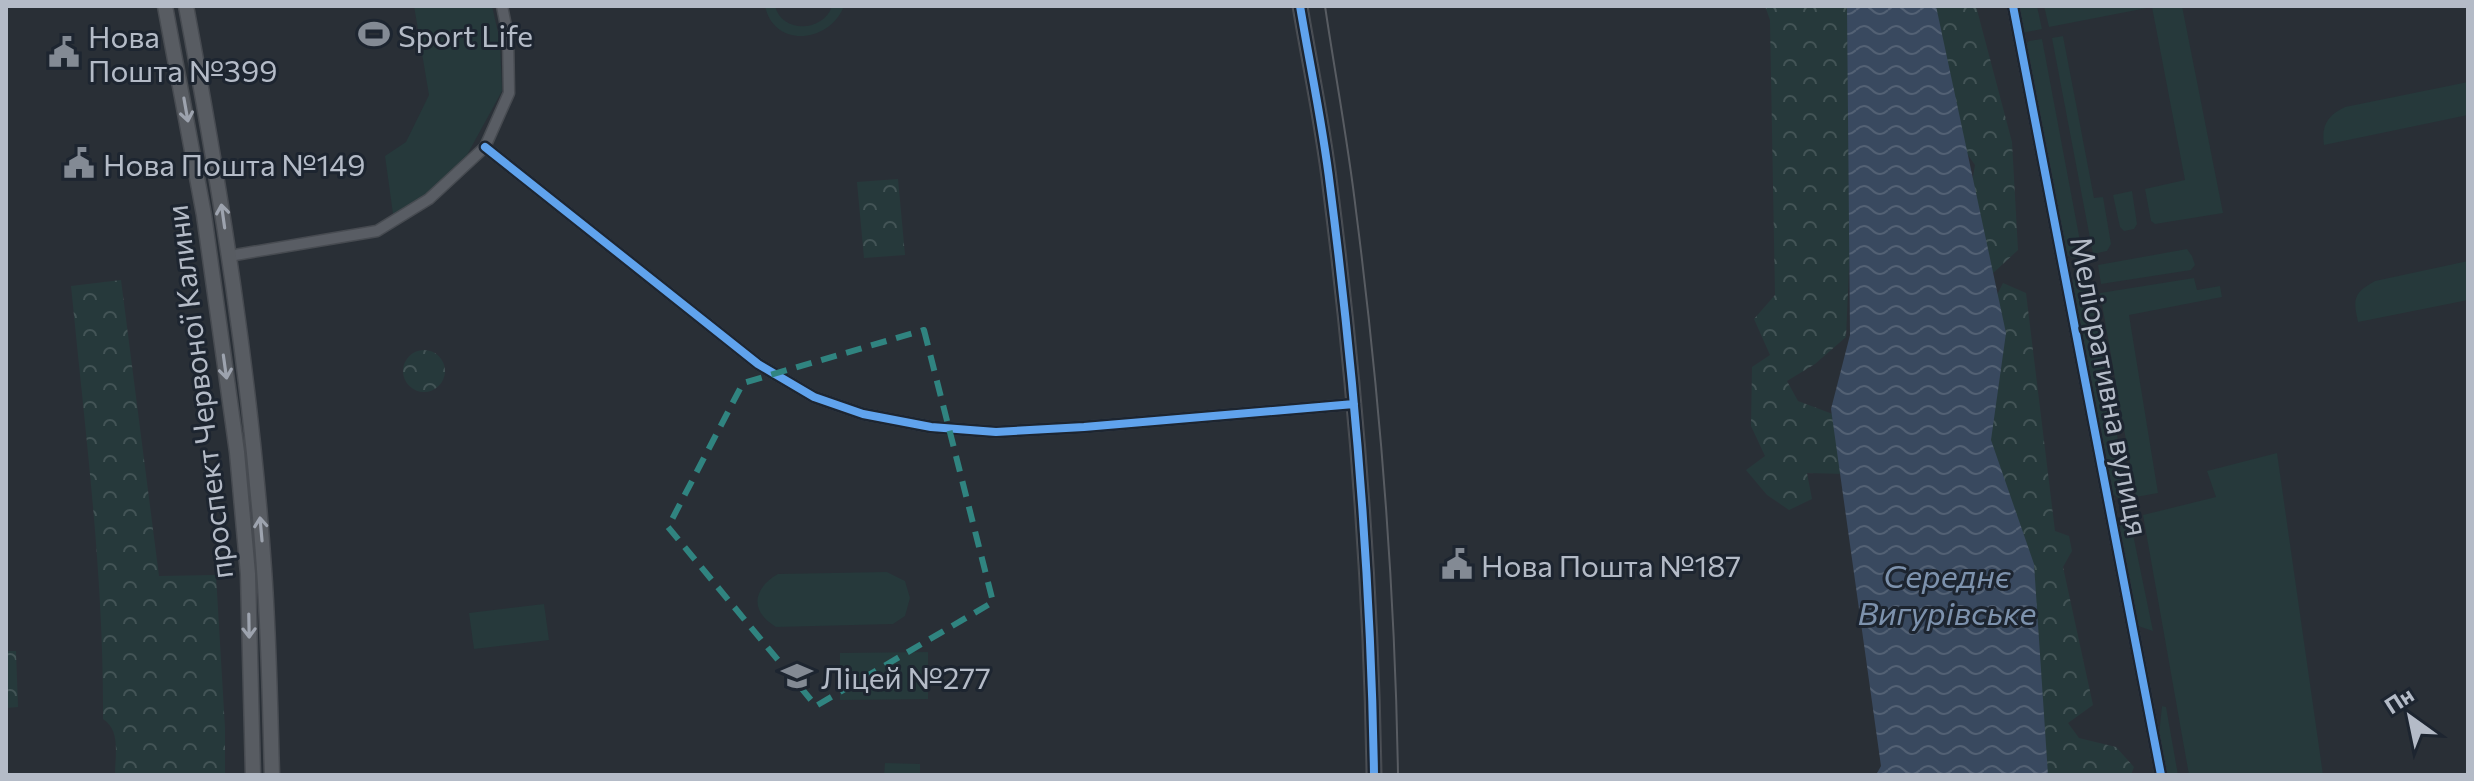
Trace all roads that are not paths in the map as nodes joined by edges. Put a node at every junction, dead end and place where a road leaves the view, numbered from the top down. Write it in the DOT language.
graph roads {
  1 [pos="165,6"];
  2 [pos="186,6"];
  3 [pos="502,6"];
  4 [pos="1300,6"];
  5 [pos="2013,6"];
  6 [pos="485,147"];
  7 [pos="229,256"];
  8 [pos="1354,404"];
  9 [pos="253,775"];
  10 [pos="272,775"];
  11 [pos="1374,775"];
  12 [pos="2161,775"];
  1 -- 9 [label="main road, проспект Червоної Калини, one-way"];
  7 -- 2 [label="main road, проспект Червоної Калини, one-way"];
  3 -- 6 [label="street, проспект Червоної Калини"];
  4 -- 8 [label="main road"];
  5 -- 12 [label="street, Меліоративна вулиця"];
  6 -- 7 [label="street, проспект Червоної Калини"];
  6 -- 8 [label="street"];
  10 -- 7 [label="main road, проспект Червоної Калини, one-way"];
  8 -- 11 [label="main road"];
}
